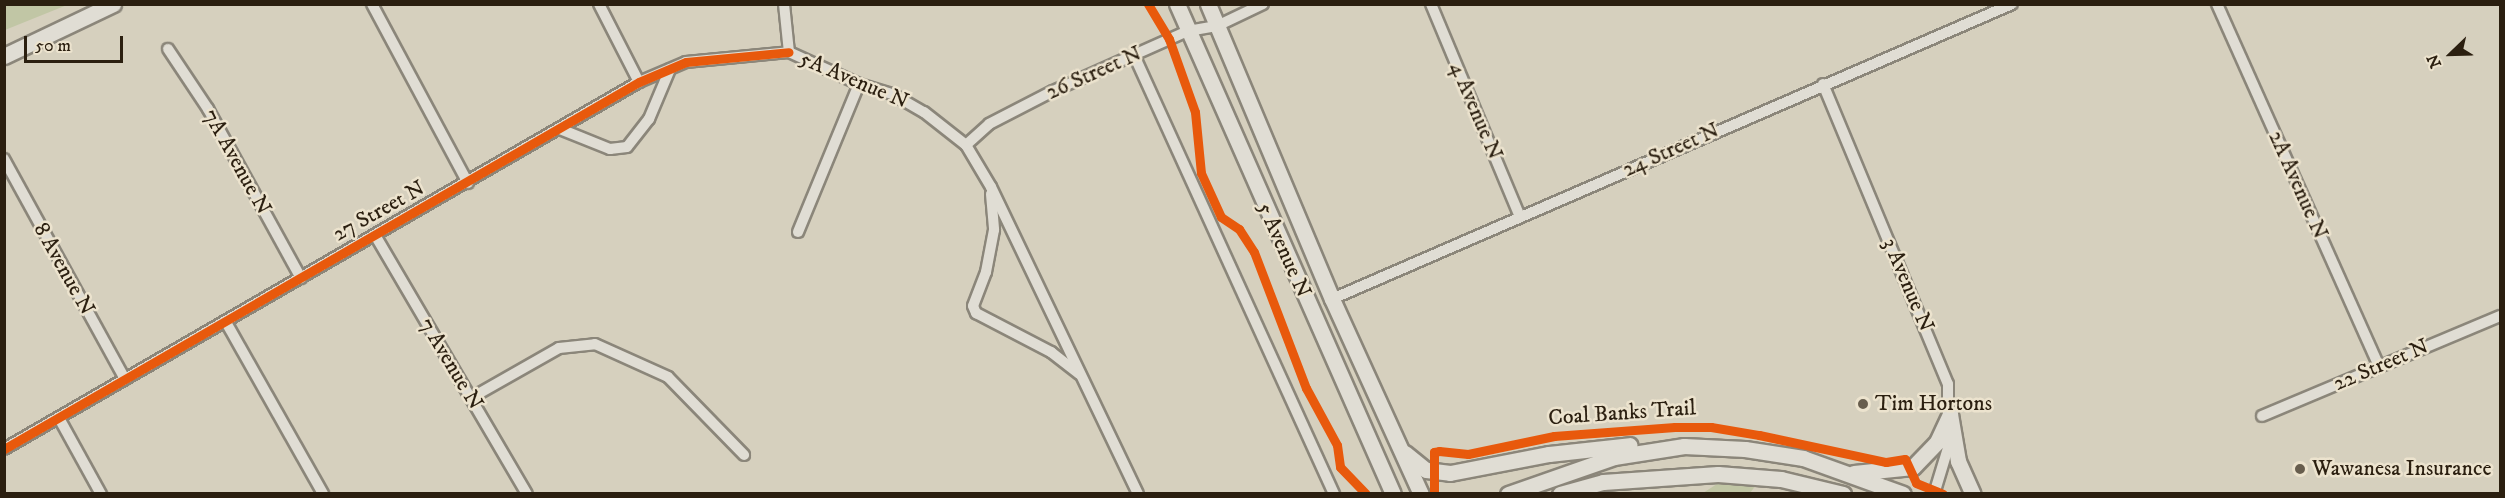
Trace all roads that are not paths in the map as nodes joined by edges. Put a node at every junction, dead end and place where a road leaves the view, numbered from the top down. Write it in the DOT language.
graph roads {
  1 [pos="113,4"];
  2 [pos="372,4"];
  3 [pos="599,4"];
  4 [pos="784,4"];
  5 [pos="1177,4"];
  6 [pos="1208,4"];
  7 [pos="1263,4"];
  8 [pos="1431,4"];
  9 [pos="2012,4"];
  10 [pos="2217,4"];
  11 [pos="1217,26"];
  12 [pos="1188,31"];
  13 [pos="168,49"];
  14 [pos="789,52"];
  15 [pos="1134,55"];
  16 [pos="4,56"];
  17 [pos="670,69"];
  18 [pos="639,82"];
  19 [pos="859,84"];
  20 [pos="1823,84"];
  21 [pos="560,129"];
  22 [pos="966,145"];
  23 [pos="4,159"];
  24 [pos="468,183"];
  25 [pos="991,187"];
  26 [pos="1520,218"];
  27 [pos="798,232"];
  28 [pos="375,235"];
  29 [pos="301,278"];
  30 [pos="1332,299"];
  31 [pos="2500,316"];
  32 [pos="227,324"];
  33 [pos="2379,366"];
  34 [pos="1084,378"];
  35 [pos="125,379"];
  36 [pos="471,398"];
  37 [pos="1950,414"];
  38 [pos="2262,416"];
  39 [pos="59,418"];
  40 [pos="1666,447"];
  41 [pos="4,449"];
  42 [pos="1401,450"];
  43 [pos="744,455"];
  44 [pos="1849,474"];
  45 [pos="101,494"];
  46 [pos="323,494"];
  47 [pos="527,494"];
  48 [pos="1138,494"];
  49 [pos="1334,494"];
  50 [pos="1393,494"];
  51 [pos="1421,494"];
  52 [pos="1508,494"];
  53 [pos="1560,494"];
  54 [pos="1843,494"];
  55 [pos="1903,494"];
  56 [pos="1934,494"];
  57 [pos="1974,494"];
  1 -- 16 [label="main road"];
  2 -- 24 [label="street"];
  3 -- 18 [label="street"];
  4 -- 14 [label="street"];
  5 -- 12 [label="main road, 5 Avenue N"];
  6 -- 11 [label="main road, 5 Avenue N"];
  7 -- 11 [label="street, 26 Street N"];
  8 -- 26 [label="street, 4 Avenue N"];
  9 -- 20 [label="street, 24 Street N"];
  10 -- 33 [label="street, 2A Avenue N"];
  11 -- 12 [label="street, 26 Street N"];
  11 -- 30 [label="main road, 5 Avenue N"];
  12 -- 15 [label="street, 26 Street N"];
  12 -- 50 [label="main road, 5 Avenue N"];
  13 -- 29 [label="street, 7A Avenue N"];
  14 -- 17 [label="street, 27 Street N"];
  14 -- 19 [label="street, 5A Avenue N"];
  15 -- 22 [label="street, 26 Street N"];
  15 -- 49 [label="street"];
  17 -- 18 [label="street, 27 Street N"];
  17 -- 21 [label="street"];
  18 -- 21 [label="street, 27 Street N"];
  19 -- 22 [label="street, 5A Avenue N"];
  19 -- 27 [label="street"];
  20 -- 26 [label="street, 24 Street N"];
  20 -- 37 [label="street, 3 Avenue N"];
  21 -- 24 [label="street, 27 Street N"];
  22 -- 25 [label="street, 5A Avenue N"];
  23 -- 35 [label="street, 8 Avenue N"];
  24 -- 28 [label="street, 27 Street N"];
  25 -- 34 [label="street, 5A Avenue N"];
  25 -- 34 [label="street, 5A Avenue N"];
  26 -- 30 [label="street, 24 Street N"];
  28 -- 29 [label="street, 27 Street N"];
  28 -- 36 [label="street, 7 Avenue N"];
  29 -- 32 [label="street, 27 Street N"];
  30 -- 42 [label="main road, 5 Avenue N"];
  31 -- 33 [label="street, 22 Street N"];
  32 -- 35 [label="street, 27 Street N"];
  32 -- 46 [label="street"];
  33 -- 38 [label="street, 22 Street N"];
  34 -- 48 [label="street, 5A Avenue N"];
  35 -- 39 [label="street, 27 Street N"];
  36 -- 43 [label="street"];
  36 -- 47 [label="street, 7 Avenue N"];
  37 -- 44 [label="main road"];
  37 -- 56 [label="street, 3 Avenue N"];
  37 -- 57 [label="main road"];
  39 -- 41 [label="street, 27 Street N"];
  39 -- 45 [label="street"];
  40 -- 42 [label="main road"];
  40 -- 44 [label="main road"];
  40 -- 52 [label="main road"];
  42 -- 51 [label="main road, 5 Avenue N"];
  44 -- 55 [label="main road"];
  53 -- 54 [label="main road"];
}
